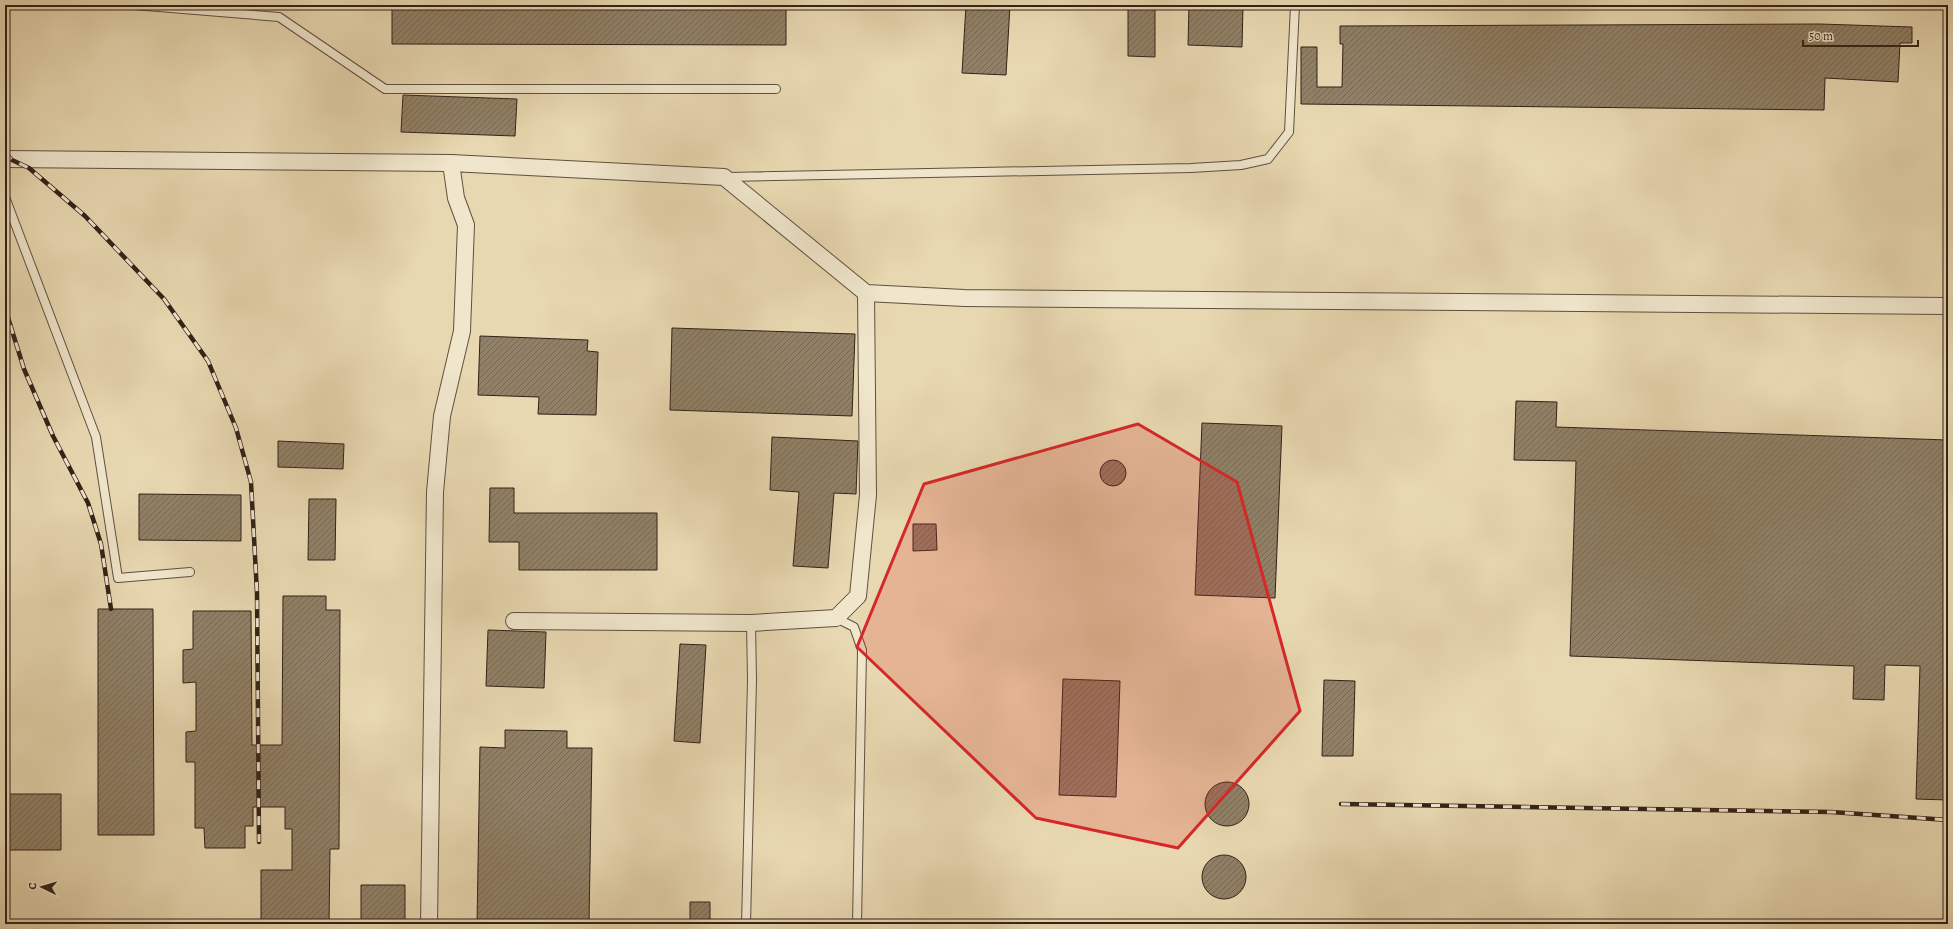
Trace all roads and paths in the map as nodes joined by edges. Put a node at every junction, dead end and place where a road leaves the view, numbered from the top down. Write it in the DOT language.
graph roads {
  1 [pos="134,5"];
  2 [pos="1295,5"];
  3 [pos="776,89"];
  4 [pos="5,159"];
  5 [pos="451,163"];
  6 [pos="724,178"];
  7 [pos="5,197"];
  8 [pos="866,293"];
  9 [pos="1948,306"];
  10 [pos="190,572"];
  11 [pos="836,618"];
  12 [pos="514,621"];
  13 [pos="751,623"];
  14 [pos="429,924"];
  15 [pos="746,924"];
  16 [pos="857,924"];
  1 -- 3 [label="lane"];
  2 -- 6 [label="lane"];
  4 -- 5 [label="street"];
  5 -- 6 [label="street"];
  5 -- 14 [label="street"];
  6 -- 8 [label="street"];
  7 -- 10 [label="lane"];
  8 -- 9 [label="street"];
  8 -- 11 [label="street"];
  11 -- 13 [label="street"];
  11 -- 16 [label="lane"];
  12 -- 13 [label="street"];
  13 -- 15 [label="lane"];
}
